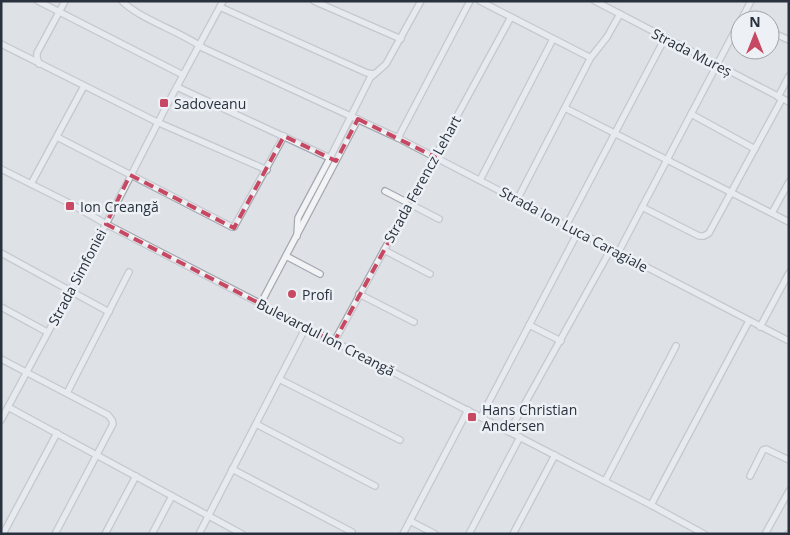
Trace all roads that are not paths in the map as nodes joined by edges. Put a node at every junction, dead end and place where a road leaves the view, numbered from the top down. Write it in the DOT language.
graph roads {
  1 [pos="38,1"];
  2 [pos="65,1"];
  3 [pos="314,1"];
  4 [pos="421,1"];
  5 [pos="470,1"];
  6 [pos="480,1"];
  7 [pos="595,1"];
  8 [pos="125,2"];
  9 [pos="222,4"];
  10 [pos="60,12"];
  11 [pos="620,14"];
  12 [pos="511,17"];
  13 [pos="665,38"];
  14 [pos="401,39"];
  15 [pos="553,39"];
  16 [pos="730,40"];
  17 [pos="1,44"];
  18 [pos="199,45"];
  19 [pos="591,57"];
  20 [pos="39,64"];
  21 [pos="717,64"];
  22 [pos="374,74"];
  23 [pos="183,75"];
  24 [pos="789,76"];
  25 [pos="84,86"];
  26 [pos="177,87"];
  27 [pos="780,98"];
  28 [pos="789,102"];
  29 [pos="565,108"];
  30 [pos="691,114"];
  31 [pos="351,116"];
  32 [pos="358,119"];
  33 [pos="157,122"];
  34 [pos="614,134"];
  35 [pos="284,136"];
  36 [pos="57,137"];
  37 [pos="398,138"];
  38 [pos="755,149"];
  39 [pos="436,157"];
  40 [pos="667,161"];
  41 [pos="331,162"];
  42 [pos="1,169"];
  43 [pos="267,170"];
  44 [pos="130,175"];
  45 [pos="480,180"];
  46 [pos="789,182"];
  47 [pos="31,184"];
  48 [pos="385,191"];
  49 [pos="730,192"];
  50 [pos="517,200"];
  51 [pos="409,203"];
  52 [pos="642,207"];
  53 [pos="772,213"];
  54 [pos="439,218"];
  55 [pos="789,222"];
  56 [pos="106,224"];
  57 [pos="566,226"];
  58 [pos="578,232"];
  59 [pos="611,249"];
  60 [pos="384,250"];
  61 [pos="618,252"];
  62 [pos="1,253"];
  63 [pos="286,256"];
  64 [pos="129,272"];
  65 [pos="789,273"];
  66 [pos="320,274"];
  67 [pos="430,274"];
  68 [pos="70,289"];
  69 [pos="359,294"];
  70 [pos="261,303"];
  71 [pos="1,307"];
  72 [pos="109,312"];
  73 [pos="749,321"];
  74 [pos="414,322"];
  75 [pos="529,325"];
  76 [pos="306,327"];
  77 [pos="760,327"];
  78 [pos="47,332"];
  79 [pos="561,341"];
  80 [pos="789,341"];
  81 [pos="334,342"];
  82 [pos="676,346"];
  83 [pos="1,359"];
  84 [pos="26,372"];
  85 [pos="279,379"];
  86 [pos="66,393"];
  87 [pos="8,408"];
  88 [pos="468,410"];
  89 [pos="2,417"];
  90 [pos="481,417"];
  91 [pos="256,424"];
  92 [pos="509,432"];
  93 [pos="57,433"];
  94 [pos="520,437"];
  95 [pos="400,440"];
  96 [pos="97,454"];
  97 [pos="554,455"];
  98 [pos="789,460"];
  99 [pos="232,469"];
  100 [pos="136,476"];
  101 [pos="750,476"];
  102 [pos="605,481"];
  103 [pos="375,486"];
  104 [pos="789,491"];
  105 [pos="172,496"];
  106 [pos="652,505"];
  107 [pos="209,516"];
  108 [pos="410,521"];
  109 [pos="352,532"];
  110 [pos="3,534"];
  111 [pos="55,534"];
  112 [pos="105,534"];
  113 [pos="152,534"];
  114 [pos="199,534"];
  115 [pos="242,534"];
  116 [pos="403,534"];
  117 [pos="435,534"];
  118 [pos="469,534"];
  119 [pos="513,534"];
  120 [pos="704,534"];
  121 [pos="765,534"];
  1 -- 10 [label="street"];
  2 -- 10 [label="street"];
  3 -- 14 [label="street"];
  4 -- 14 [label="street"];
  5 -- 37 [label="street"];
  6 -- 12 [label="street"];
  7 -- 11 [label="street, Strada Mureș"];
  8 -- 18 [label="street, Strada Ion Luca Caragiale"];
  9 -- 18 [label="street, Strada Simfoniei"];
  9 -- 22 [label="street"];
  10 -- 20 [label="street"];
  10 -- 23 [label="street"];
  11 -- 13 [label="street, Strada Mureș"];
  11 -- 19 [label="street"];
  12 -- 15 [label="street"];
  12 -- 39 [label="street, Strada Ferencz Lehart"];
  13 -- 21 [label="street, Strada Mureș"];
  13 -- 34 [label="street"];
  14 -- 22 [label="street"];
  15 -- 19 [label="street"];
  15 -- 45 [label="street"];
  16 -- 21 [label="street"];
  17 -- 20 [label="street"];
  18 -- 23 [label="street, Strada Simfoniei"];
  18 -- 31 [label="street, Strada Ion Luca Caragiale"];
  19 -- 29 [label="street"];
  20 -- 25 [label="street"];
  21 -- 27 [label="street, Strada Mureș"];
  21 -- 30 [label="street"];
  22 -- 31 [label="street"];
  23 -- 26 [label="street, Strada Simfoniei"];
  24 -- 27 [label="street"];
  25 -- 33 [label="street"];
  25 -- 36 [label="street"];
  26 -- 33 [label="street, Strada Simfoniei"];
  26 -- 35 [label="street"];
  27 -- 28 [label="street, Strada Mureș"];
  27 -- 38 [label="street"];
  29 -- 34 [label="street"];
  29 -- 50 [label="street"];
  30 -- 38 [label="street"];
  30 -- 40 [label="street"];
  31 -- 32 [label="street, Strada Ion Luca Caragiale"];
  31 -- 41 [label="street"];
  32 -- 37 [label="street, Strada Ion Luca Caragiale"];
  32 -- 41 [label="street"];
  33 -- 43 [label="street"];
  33 -- 44 [label="street, Strada Simfoniei"];
  34 -- 40 [label="street"];
  34 -- 57 [label="street"];
  35 -- 41 [label="street"];
  35 -- 43 [label="street"];
  36 -- 44 [label="street"];
  36 -- 47 [label="street"];
  37 -- 39 [label="street, Strada Ion Luca Caragiale"];
  38 -- 49 [label="street"];
  39 -- 45 [label="street, Strada Ion Luca Caragiale"];
  39 -- 51 [label="street, Strada Ferencz Lehart"];
  40 -- 49 [label="street"];
  40 -- 52 [label="street"];
  41 -- 63 [label="street"];
  42 -- 47 [label="street, Bulevardul Ion Creangă"];
  43 -- 44 [label="street"];
  44 -- 56 [label="street, Strada Simfoniei"];
  45 -- 50 [label="street, Strada Ion Luca Caragiale"];
  46 -- 53 [label="street"];
  47 -- 56 [label="street, Bulevardul Ion Creangă"];
  48 -- 51 [label="street"];
  49 -- 52 [label="street"];
  49 -- 53 [label="street"];
  50 -- 57 [label="street, Strada Ion Luca Caragiale"];
  51 -- 54 [label="street"];
  51 -- 60 [label="street, Strada Ferencz Lehart"];
  52 -- 61 [label="street"];
  53 -- 55 [label="street"];
  56 -- 68 [label="street, Strada Simfoniei"];
  56 -- 70 [label="street, Bulevardul Ion Creangă"];
  57 -- 58 [label="street, Strada Ion Luca Caragiale"];
  58 -- 59 [label="street, Strada Ion Luca Caragiale"];
  58 -- 75 [label="street"];
  59 -- 61 [label="street, Strada Ion Luca Caragiale"];
  59 -- 79 [label="street"];
  60 -- 67 [label="street"];
  60 -- 69 [label="street, Strada Ferencz Lehart"];
  61 -- 73 [label="street, Strada Ion Luca Caragiale"];
  62 -- 68 [label="street"];
  63 -- 66 [label="street"];
  63 -- 70 [label="street"];
  64 -- 72 [label="street"];
  65 -- 77 [label="street"];
  68 -- 72 [label="street"];
  68 -- 78 [label="street, Strada Simfoniei"];
  69 -- 74 [label="street"];
  69 -- 81 [label="street, Strada Ferencz Lehart"];
  70 -- 76 [label="street, Bulevardul Ion Creangă"];
  71 -- 78 [label="street"];
  72 -- 86 [label="street"];
  73 -- 77 [label="street, Strada Ion Luca Caragiale"];
  73 -- 106 [label="street"];
  75 -- 79 [label="street"];
  75 -- 90 [label="street"];
  76 -- 81 [label="street, Bulevardul Ion Creangă"];
  76 -- 85 [label="street"];
  77 -- 80 [label="street, Strada Ion Luca Caragiale"];
  78 -- 84 [label="street, Strada Simfoniei"];
  79 -- 92 [label="street"];
  81 -- 88 [label="street, Bulevardul Ion Creangă"];
  82 -- 102 [label="street"];
  83 -- 84 [label="street"];
  84 -- 86 [label="street"];
  84 -- 87 [label="street, Strada Simfoniei"];
  85 -- 91 [label="street"];
  85 -- 95 [label="street"];
  86 -- 96 [label="street"];
  87 -- 89 [label="street, Strada Simfoniei"];
  87 -- 93 [label="street"];
  88 -- 90 [label="street, Bulevardul Ion Creangă"];
  88 -- 108 [label="street"];
  90 -- 92 [label="street, Bulevardul Ion Creangă"];
  91 -- 99 [label="street"];
  91 -- 103 [label="street"];
  92 -- 94 [label="street, Bulevardul Ion Creangă"];
  93 -- 96 [label="street"];
  93 -- 110 [label="street"];
  94 -- 97 [label="street, Bulevardul Ion Creangă"];
  94 -- 118 [label="street"];
  96 -- 100 [label="street"];
  96 -- 111 [label="street"];
  97 -- 102 [label="street, Bulevardul Ion Creangă"];
  97 -- 119 [label="street"];
  98 -- 101 [label="street"];
  99 -- 107 [label="street"];
  99 -- 109 [label="street"];
  100 -- 105 [label="street"];
  100 -- 112 [label="street"];
  102 -- 106 [label="street, Bulevardul Ion Creangă"];
  104 -- 121 [label="street"];
  105 -- 107 [label="street"];
  105 -- 113 [label="street"];
  106 -- 120 [label="street, Bulevardul Ion Creangă"];
  107 -- 114 [label="street"];
  107 -- 115 [label="street"];
  108 -- 116 [label="street"];
  108 -- 117 [label="street"];
}
